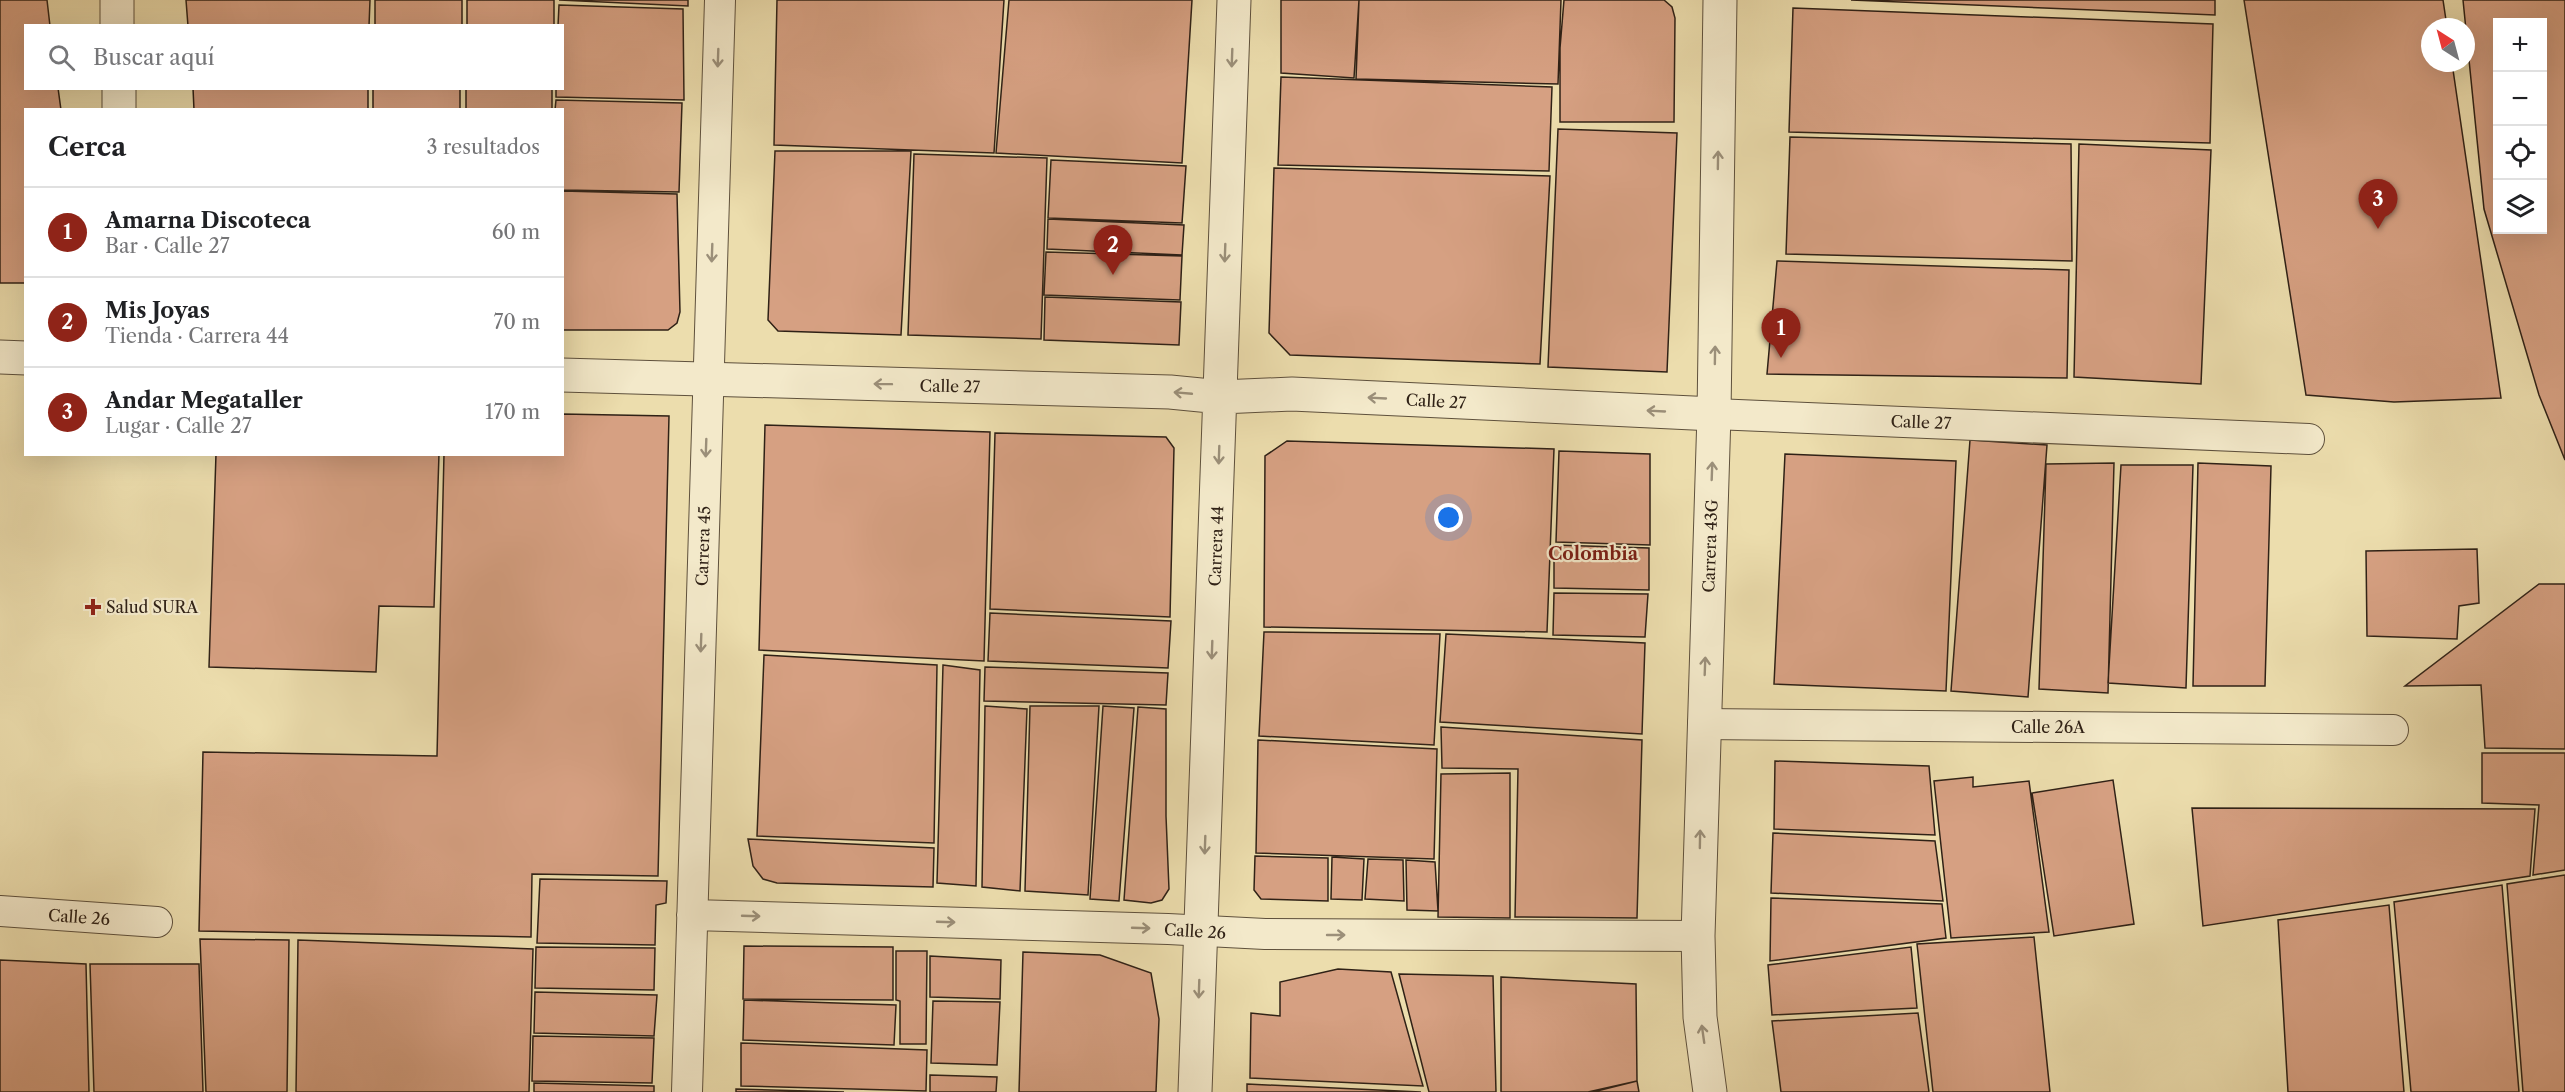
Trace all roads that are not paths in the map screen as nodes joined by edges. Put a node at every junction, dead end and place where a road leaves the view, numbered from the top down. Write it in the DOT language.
graph roads {
  1 [pos="117,0"];
  2 [pos="720,0"];
  3 [pos="1234,0"];
  4 [pos="1720,0"];
  5 [pos="117,24"];
  6 [pos="119,90"];
  7 [pos="119,108"];
  8 [pos="0,357"];
  9 [pos="24,358"];
  10 [pos="564,375"];
  11 [pos="708,380"];
  12 [pos="1221,397"];
  13 [pos="1714,414"];
  14 [pos="2309,439"];
  15 [pos="1703,724"];
  16 [pos="2393,730"];
  17 [pos="0,911"];
  18 [pos="693,915"];
  19 [pos="157,922"];
  20 [pos="1201,931"];
  21 [pos="1698,936"];
  22 [pos="687,1092"];
  23 [pos="1195,1092"];
  24 [pos="1710,1092"];
  1 -- 5 [label="street"];
  2 -- 11 [label="street, Carrera 45, one-way"];
  3 -- 12 [label="street, Carrera 44, one-way"];
  13 -- 4 [label="street, Carrera 43G, one-way"];
  6 -- 7 [label="street"];
  8 -- 9 [label="street"];
  10 -- 11 [label="street, Calle 27"];
  12 -- 11 [label="street, Calle 27, one-way"];
  11 -- 18 [label="street, Carrera 45, one-way"];
  13 -- 12 [label="street, Calle 27, one-way"];
  12 -- 20 [label="street, Carrera 44, one-way"];
  13 -- 14 [label="street, Calle 27"];
  15 -- 13 [label="street, Carrera 43G, one-way"];
  15 -- 16 [label="street, Calle 26A"];
  21 -- 15 [label="street, Carrera 43G, one-way"];
  17 -- 19 [label="street, Calle 26"];
  18 -- 20 [label="street, Calle 26, one-way"];
  18 -- 22 [label="street, Carrera 45"];
  20 -- 21 [label="street, Calle 26, one-way"];
  20 -- 23 [label="street, Carrera 44, one-way"];
  24 -- 21 [label="street, Carrera 43G, one-way"];
}
